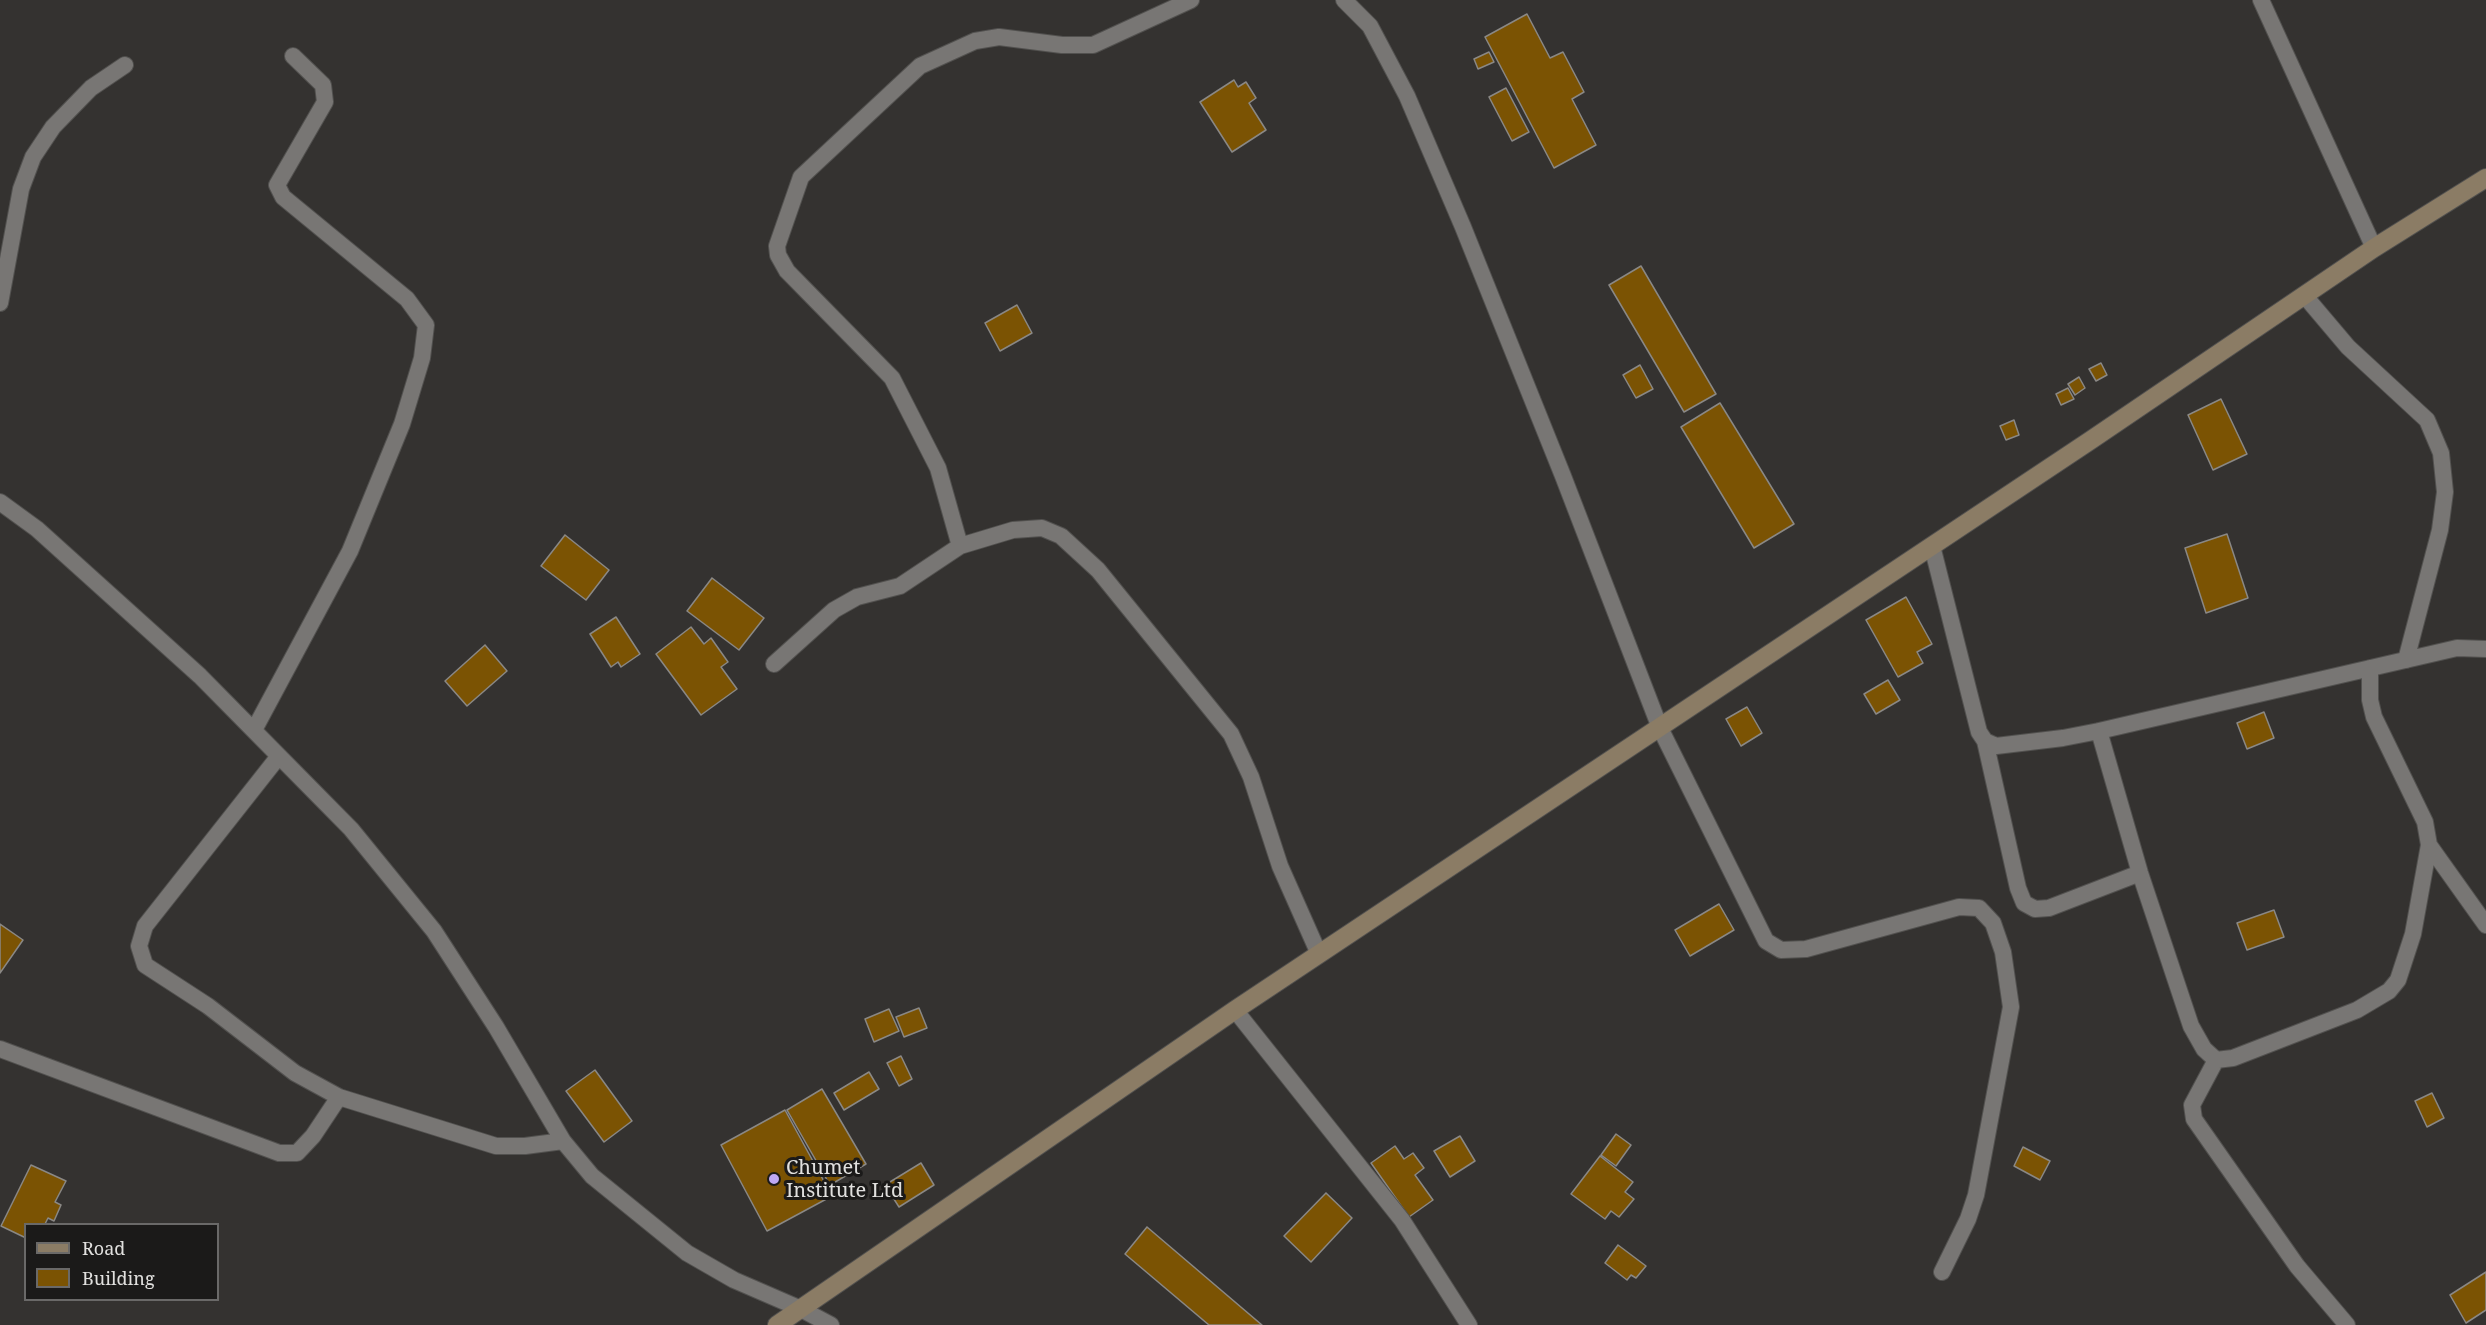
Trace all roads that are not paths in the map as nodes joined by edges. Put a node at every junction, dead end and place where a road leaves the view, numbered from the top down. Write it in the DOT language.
graph roads {
  1 [pos="1191,0"];
  2 [pos="1344,0"];
  3 [pos="2261,0"];
  4 [pos="293,56"];
  5 [pos="125,65"];
  6 [pos="2486,178"];
  7 [pos="2374,248"];
  8 [pos="2304,296"];
  9 [pos="0,303"];
  10 [pos="0,502"];
  11 [pos="960,546"];
  12 [pos="1932,546"];
  13 [pos="2486,649"];
  14 [pos="2406,660"];
  15 [pos="774,664"];
  16 [pos="2370,668"];
  17 [pos="1660,729"];
  18 [pos="254,730"];
  19 [pos="2099,731"];
  20 [pos="1985,741"];
  21 [pos="279,756"];
  22 [pos="2429,845"];
  23 [pos="2140,873"];
  24 [pos="2486,925"];
  25 [pos="1319,954"];
  26 [pos="1235,1010"];
  27 [pos="0,1049"];
  28 [pos="2216,1060"];
  29 [pos="339,1097"];
  30 [pos="563,1141"];
  31 [pos="1942,1272"];
  32 [pos="801,1309"];
  33 [pos="777,1325"];
  34 [pos="831,1325"];
  35 [pos="1469,1325"];
  36 [pos="2347,1325"];
  1 -- 11 [label="street"];
  2 -- 17 [label="street"];
  3 -- 7 [label="street"];
  4 -- 18 [label="street"];
  5 -- 9 [label="street"];
  6 -- 7 [label="main road"];
  7 -- 8 [label="main road"];
  8 -- 12 [label="main road"];
  8 -- 14 [label="street"];
  10 -- 18 [label="street"];
  11 -- 15 [label="street"];
  11 -- 25 [label="street"];
  12 -- 17 [label="main road"];
  12 -- 20 [label="street"];
  13 -- 14 [label="street"];
  14 -- 16 [label="street"];
  16 -- 19 [label="street"];
  16 -- 22 [label="street"];
  17 -- 25 [label="main road"];
  17 -- 31 [label="street"];
  18 -- 21 [label="street"];
  19 -- 20 [label="street"];
  19 -- 23 [label="street"];
  20 -- 23 [label="street"];
  21 -- 29 [label="street"];
  21 -- 30 [label="street"];
  22 -- 24 [label="street"];
  22 -- 28 [label="street"];
  23 -- 28 [label="street"];
  25 -- 26 [label="main road"];
  26 -- 32 [label="main road"];
  26 -- 35 [label="street"];
  27 -- 29 [label="street"];
  28 -- 36 [label="street"];
  29 -- 30 [label="street"];
  30 -- 32 [label="street"];
  32 -- 33 [label="main road"];
  32 -- 34 [label="street"];
}
